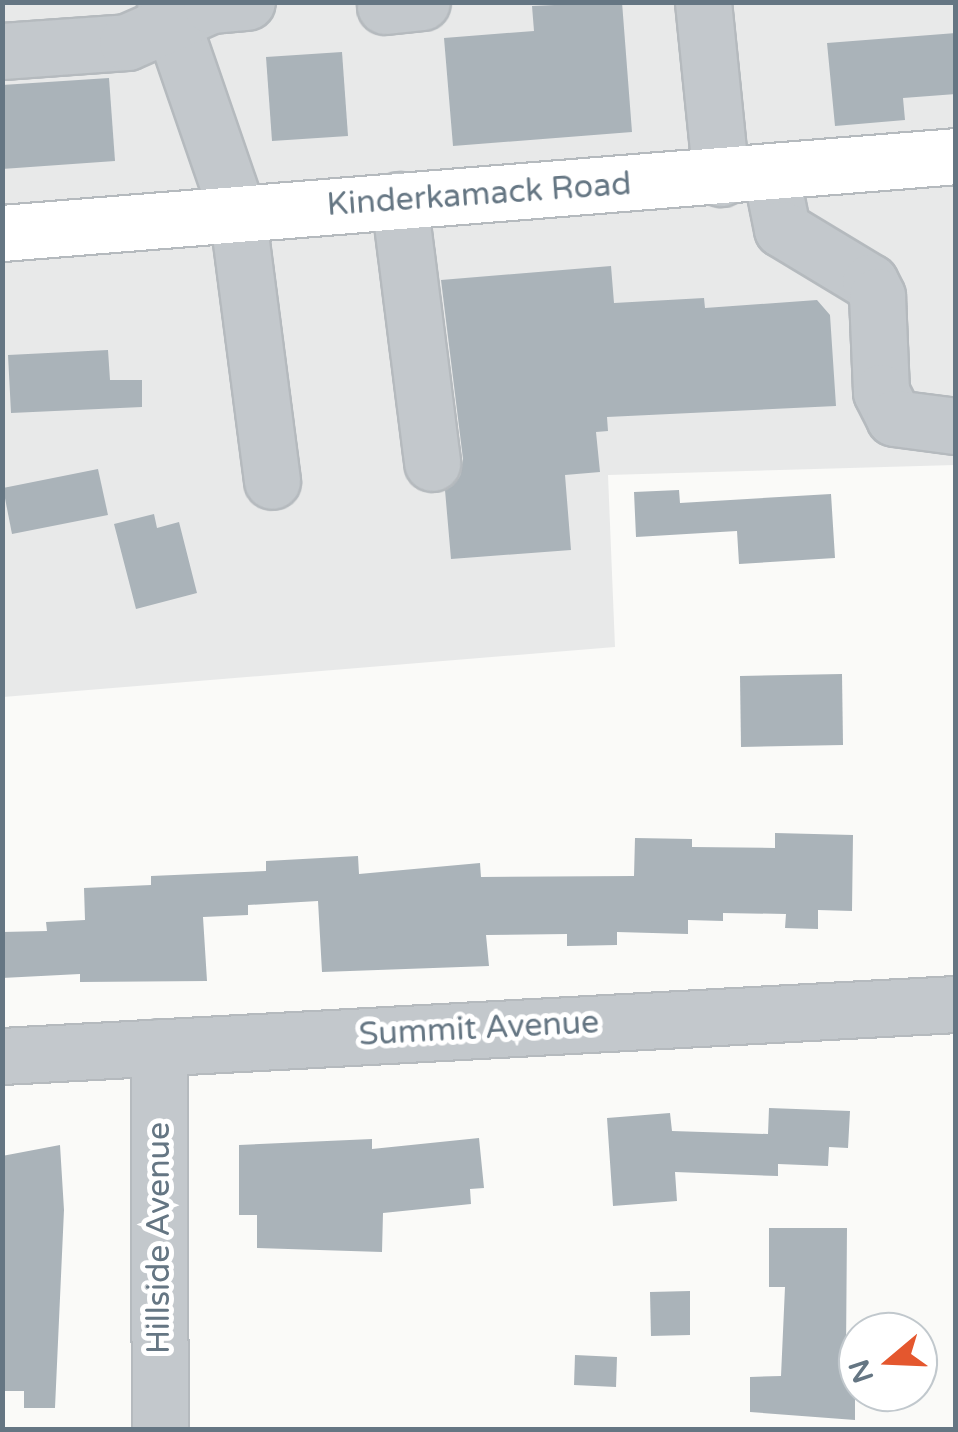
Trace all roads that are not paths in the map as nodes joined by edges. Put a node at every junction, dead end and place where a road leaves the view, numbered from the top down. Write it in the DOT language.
graph roads {
  1 [pos="247,2"];
  2 [pos="702,2"];
  3 [pos="170,14"];
  4 [pos="2,51"];
  5 [pos="956,156"];
  6 [pos="746,176"];
  7 [pos="400,200"];
  8 [pos="237,212"];
  9 [pos="2,234"];
  10 [pos="956,426"];
  11 [pos="432,463"];
  12 [pos="272,480"];
  13 [pos="956,1004"];
  14 [pos="159,1047"];
  15 [pos="2,1056"];
  16 [pos="160,1430"];
  1 -- 3 [label="street"];
  2 -- 6 [label="street"];
  3 -- 4 [label="street"];
  3 -- 8 [label="street"];
  5 -- 6 [label="main road, Kinderkamack Road"];
  6 -- 7 [label="main road, Kinderkamack Road"];
  6 -- 10 [label="street"];
  7 -- 8 [label="main road, Kinderkamack Road"];
  7 -- 11 [label="street"];
  8 -- 9 [label="main road, Kinderkamack Road"];
  8 -- 12 [label="street"];
  13 -- 14 [label="street, Summit Avenue"];
  14 -- 15 [label="street, Summit Avenue"];
  14 -- 16 [label="street, Hillside Avenue"];
}
